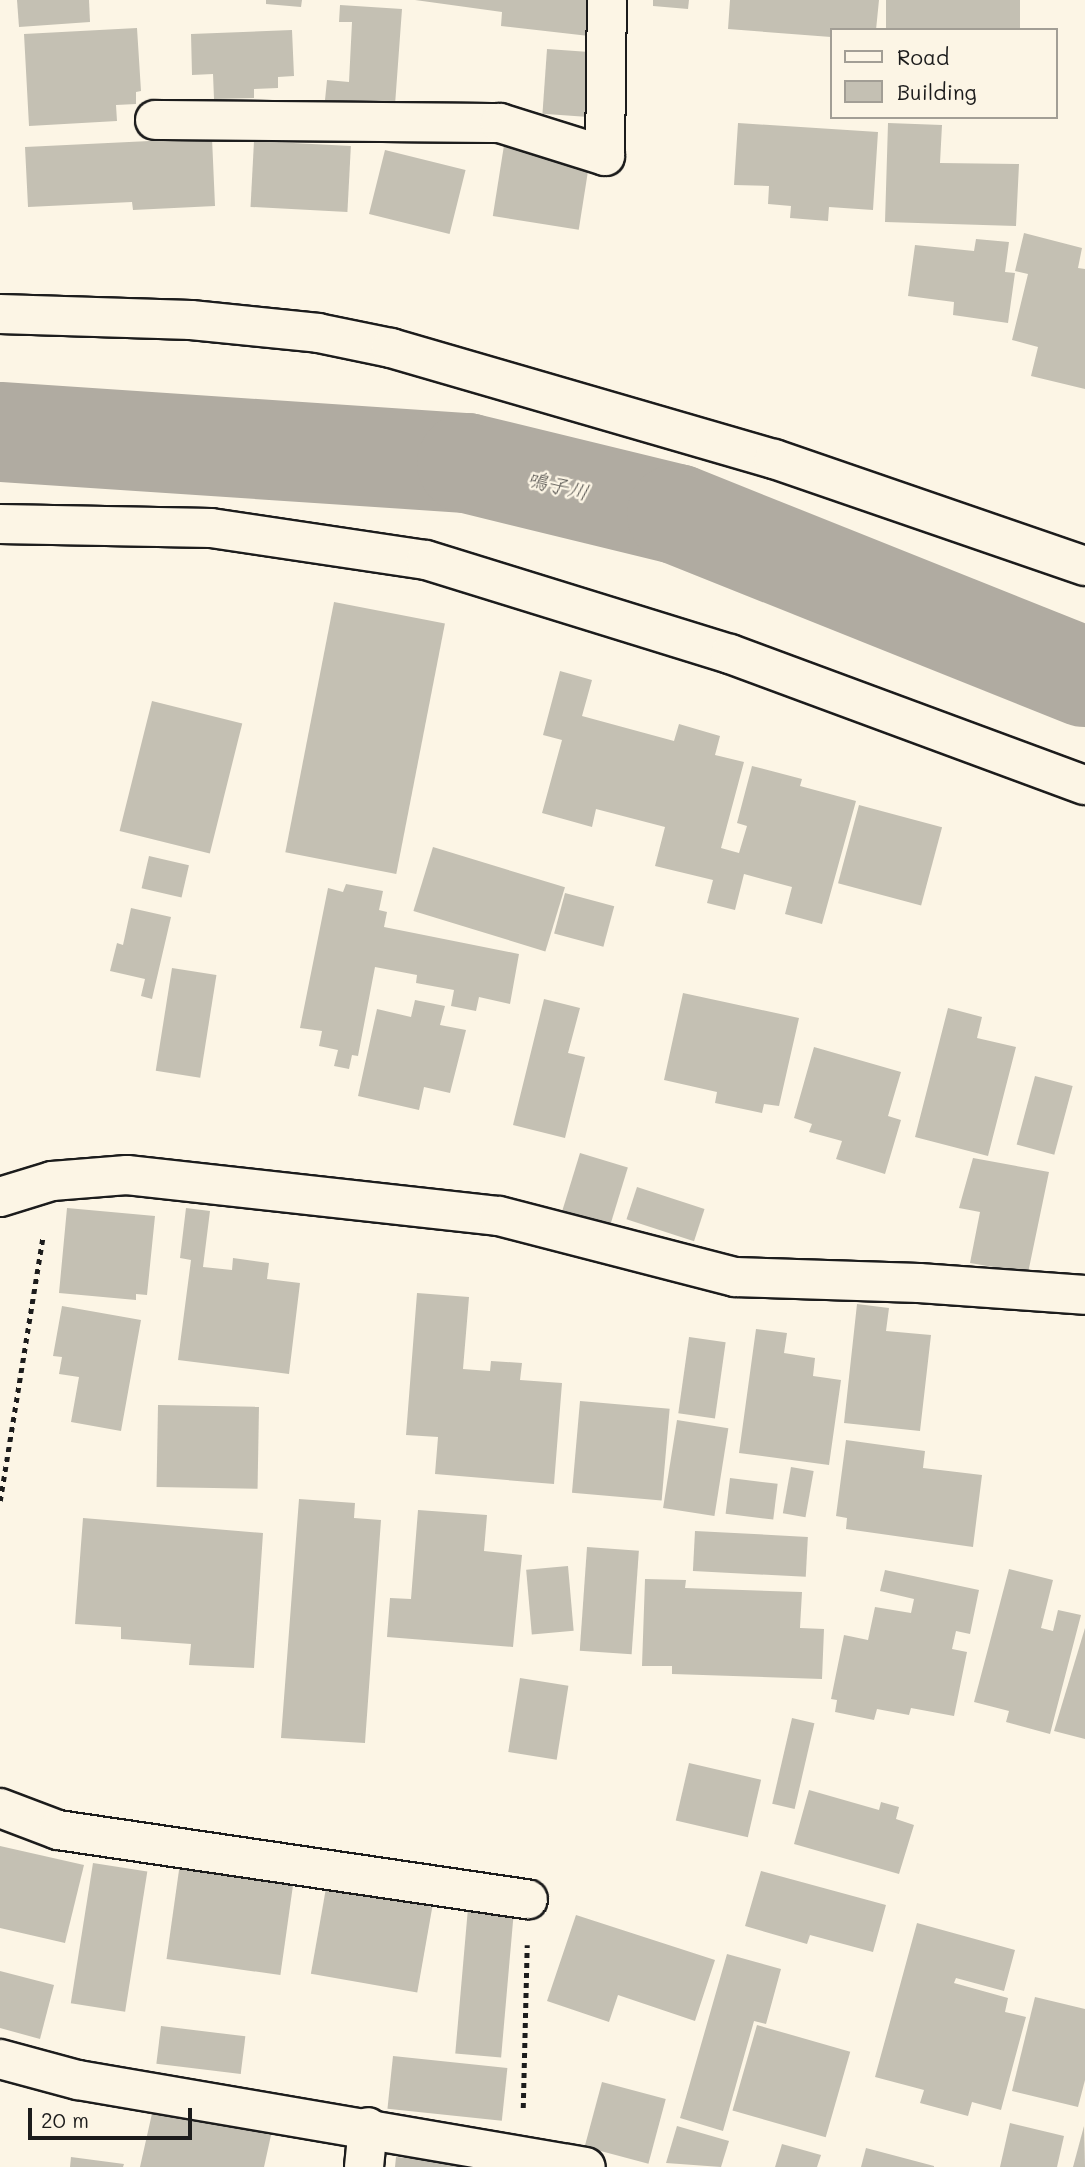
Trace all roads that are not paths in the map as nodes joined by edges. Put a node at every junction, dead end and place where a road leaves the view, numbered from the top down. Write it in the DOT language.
graph roads {
  1 [pos="607,0"];
  2 [pos="155,120"];
  3 [pos="0,313"];
  4 [pos="0,524"];
  5 [pos="1085,566"];
  6 [pos="1085,785"];
  7 [pos="0,1197"];
  8 [pos="1085,1295"];
  9 [pos="0,1808"];
  10 [pos="528,1899"];
  11 [pos="0,2059"];
  12 [pos="368,2127"];
  13 [pos="364,2167"];
  14 [pos="586,2167"];
  1 -- 2 [label="street"];
  3 -- 5 [label="street"];
  4 -- 6 [label="street"];
  7 -- 8 [label="street"];
  9 -- 10 [label="street"];
  11 -- 12 [label="street"];
  12 -- 13 [label="street"];
  12 -- 14 [label="street"];
}
